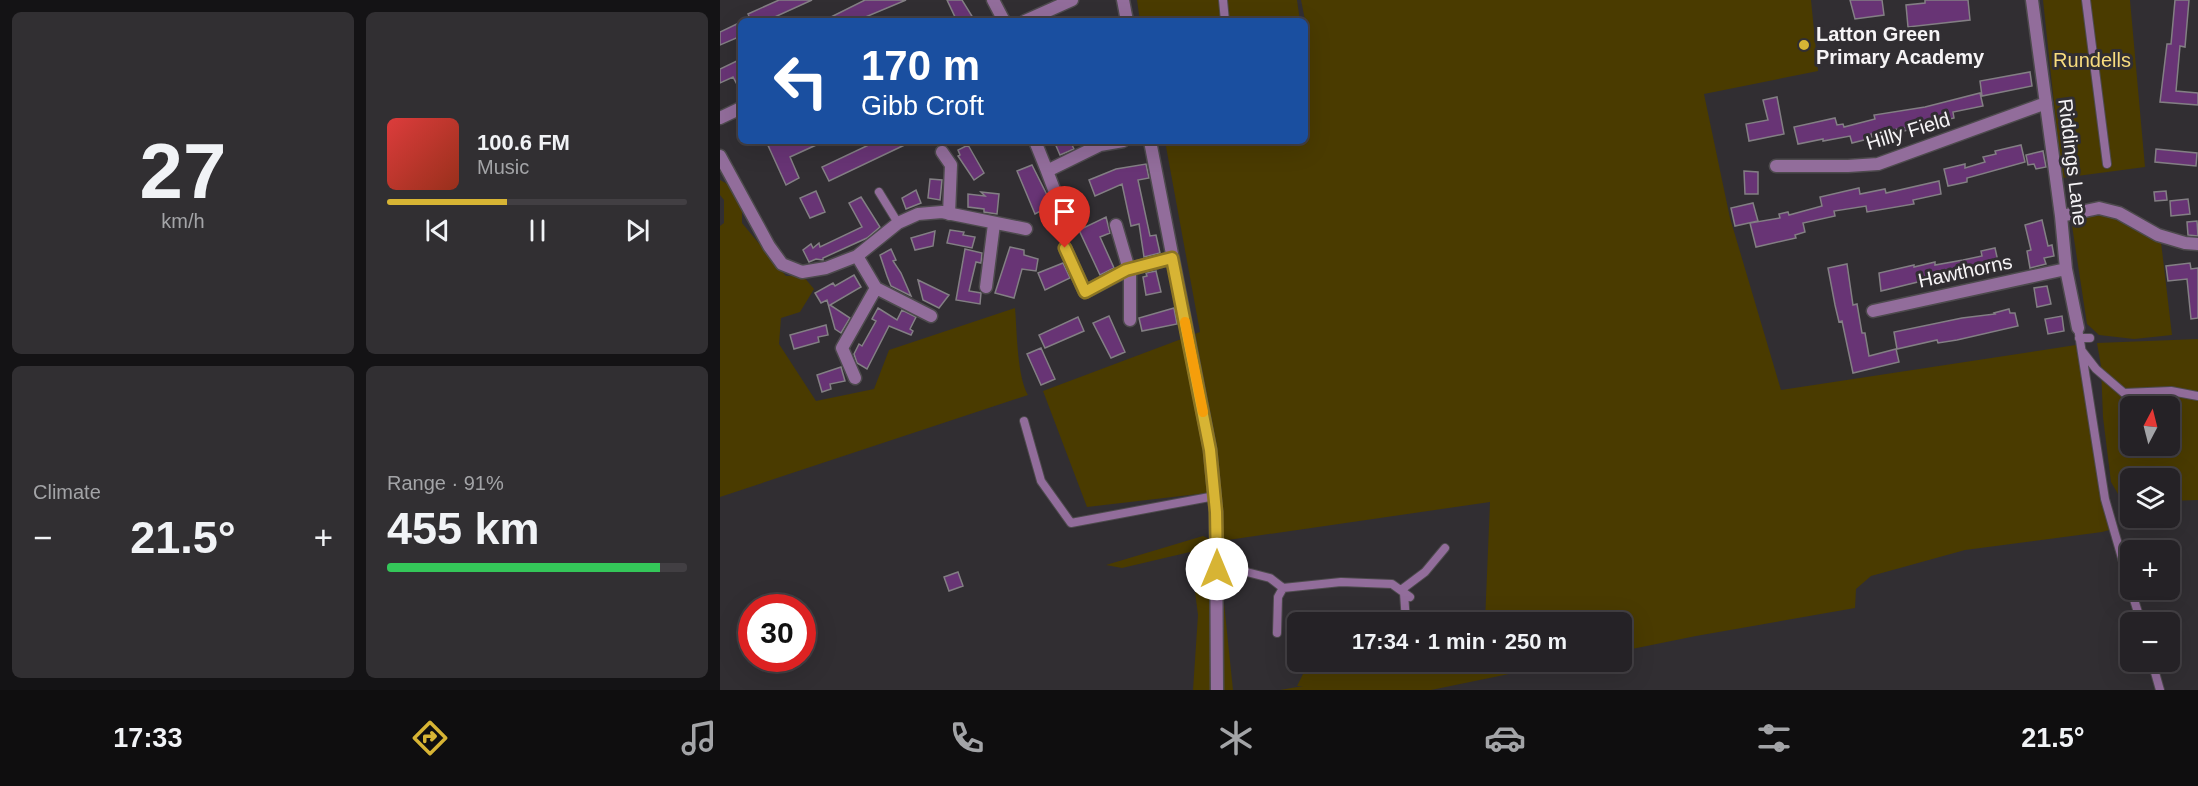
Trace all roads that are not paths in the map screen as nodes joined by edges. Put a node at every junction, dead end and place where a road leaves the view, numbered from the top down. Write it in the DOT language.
graph roads {
  1 [pos="993,0"];
  2 [pos="1072,0"];
  3 [pos="1123,0"];
  4 [pos="1222,0"];
  5 [pos="2032,0"];
  6 [pos="2086,0"];
  7 [pos="1002,18"];
  8 [pos="1032,18"];
  9 [pos="1126,18"];
  10 [pos="1225,18"];
  11 [pos="2046,104"];
  12 [pos="738,109"];
  13 [pos="720,118"];
  14 [pos="1036,144"];
  15 [pos="1097,144"];
  16 [pos="1150,144"];
  17 [pos="942,152"];
  18 [pos="720,158"];
  19 [pos="2107,164"];
  20 [pos="1776,166"];
  21 [pos="1047,171"];
  22 [pos="879,192"];
  23 [pos="1058,200"];
  24 [pos="949,214"];
  25 [pos="2061,216"];
  26 [pos="898,224"];
  27 [pos="994,224"];
  28 [pos="1116,225"];
  29 [pos="1026,230"];
  30 [pos="2198,244"];
  31 [pos="1065,248"];
  32 [pos="856,256"];
  33 [pos="1172,258"];
  34 [pos="2066,269"];
  35 [pos="1129,270"];
  36 [pos="986,287"];
  37 [pos="876,288"];
  38 [pos="1873,310"];
  39 [pos="931,316"];
  40 [pos="1130,320"];
  41 [pos="2078,333"];
  42 [pos="2090,338"];
  43 [pos="2081,350"];
  44 [pos="855,378"];
  45 [pos="2198,396"];
  46 [pos="1024,421"];
  47 [pos="1215,496"];
  48 [pos="1445,548"];
  49 [pos="1217,550"];
  50 [pos="2120,552"];
  51 [pos="1283,588"];
  52 [pos="1405,593"];
  53 [pos="1406,612"];
  54 [pos="1277,633"];
  55 [pos="2155,672"];
  56 [pos="1217,690"];
  57 [pos="2160,690"];
  1 -- 7 [label="street"];
  2 -- 8 [label="street"];
  3 -- 9 [label="street"];
  4 -- 10 [label="lane"];
  5 -- 11 [label="street, Riddings Lane"];
  6 -- 19 [label="lane"];
  11 -- 20 [label="street, Hilly Field"];
  11 -- 25 [label="street, Riddings Lane"];
  12 -- 13 [label="street"];
  14 -- 21 [label="street"];
  15 -- 21 [label="street"];
  16 -- 33 [label="street"];
  17 -- 24 [label="street"];
  18 -- 32 [label="street"];
  21 -- 23 [label="street"];
  22 -- 26 [label="lane"];
  24 -- 26 [label="street"];
  24 -- 27 [label="street"];
  25 -- 30 [label="street"];
  25 -- 34 [label="street, Riddings Lane"];
  26 -- 32 [label="street"];
  27 -- 29 [label="street"];
  27 -- 36 [label="street"];
  28 -- 35 [label="street"];
  31 -- 35 [label="street"];
  32 -- 37 [label="street"];
  33 -- 35 [label="street"];
  33 -- 47 [label="street"];
  34 -- 38 [label="street, Hawthorns"];
  34 -- 41 [label="street, Riddings Lane"];
  35 -- 40 [label="street"];
  37 -- 39 [label="street"];
  37 -- 44 [label="street"];
  41 -- 42 [label="lane"];
  41 -- 43 [label="lane"];
  43 -- 45 [label="lane"];
  43 -- 50 [label="lane"];
  46 -- 47 [label="lane"];
  47 -- 49 [label="street"];
  48 -- 52 [label="lane"];
  49 -- 51 [label="lane"];
  49 -- 56 [label="street"];
  51 -- 52 [label="lane"];
  51 -- 54 [label="lane"];
  52 -- 53 [label="lane"];
  55 -- 57 [label="lane"];
}
